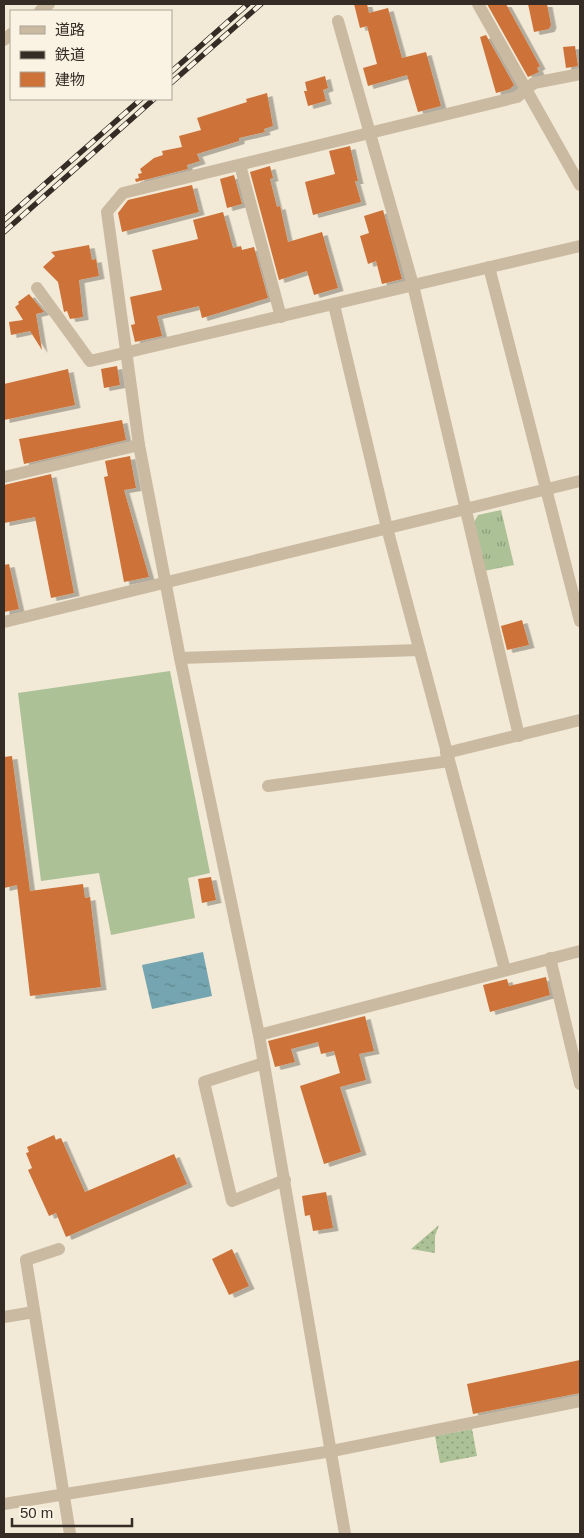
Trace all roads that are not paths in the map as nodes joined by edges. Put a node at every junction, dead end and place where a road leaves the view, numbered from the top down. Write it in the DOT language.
graph roads {
  1 [pos="478,4"];
  2 [pos="338,21"];
  3 [pos="580,74"];
  4 [pos="526,90"];
  5 [pos="371,133"];
  6 [pos="240,165"];
  7 [pos="580,185"];
  8 [pos="580,248"];
  9 [pos="489,267"];
  10 [pos="413,285"];
  11 [pos="37,288"];
  12 [pos="334,305"];
  13 [pos="281,317"];
  14 [pos="126,353"];
  15 [pos="140,445"];
  16 [pos="4,476"];
  17 [pos="580,482"];
  18 [pos="547,489"];
  19 [pos="464,508"];
  20 [pos="387,528"];
  21 [pos="166,583"];
  22 [pos="580,621"];
  23 [pos="4,622"];
  24 [pos="419,650"];
  25 [pos="180,658"];
  26 [pos="580,720"];
  27 [pos="519,736"];
  28 [pos="447,757"];
  29 [pos="268,786"];
  30 [pos="580,951"];
  31 [pos="550,958"];
  32 [pos="505,970"];
  33 [pos="259,1035"];
  34 [pos="264,1063"];
  35 [pos="580,1084"];
  36 [pos="285,1180"];
  37 [pos="59,1249"];
  38 [pos="34,1312"];
  39 [pos="4,1317"];
  40 [pos="580,1401"];
  41 [pos="332,1451"];
  42 [pos="64,1494"];
  43 [pos="4,1504"];
  44 [pos="70,1534"];
  45 [pos="345,1534"];
  1 -- 4 [label="street"];
  2 -- 5 [label="street"];
  3 -- 4 [label="street"];
  4 -- 5 [label="street"];
  4 -- 7 [label="street"];
  5 -- 6 [label="street"];
  5 -- 10 [label="street"];
  6 -- 13 [label="street"];
  6 -- 14 [label="street"];
  8 -- 9 [label="street"];
  9 -- 10 [label="street"];
  9 -- 18 [label="street"];
  10 -- 12 [label="street"];
  10 -- 19 [label="street"];
  11 -- 14 [label="street"];
  12 -- 13 [label="street"];
  12 -- 20 [label="street"];
  13 -- 14 [label="street"];
  14 -- 15 [label="street"];
  15 -- 16 [label="street"];
  15 -- 21 [label="street"];
  17 -- 18 [label="street"];
  18 -- 19 [label="street"];
  18 -- 22 [label="street"];
  19 -- 20 [label="street"];
  19 -- 27 [label="street"];
  20 -- 21 [label="street"];
  20 -- 24 [label="street"];
  21 -- 23 [label="street"];
  21 -- 25 [label="street"];
  24 -- 25 [label="street"];
  24 -- 28 [label="street"];
  25 -- 33 [label="street"];
  26 -- 27 [label="street"];
  27 -- 28 [label="street"];
  28 -- 29 [label="street"];
  28 -- 32 [label="street"];
  30 -- 31 [label="street"];
  31 -- 32 [label="street"];
  31 -- 35 [label="street"];
  32 -- 33 [label="street"];
  33 -- 34 [label="street"];
  34 -- 36 [label="street"];
  34 -- 36 [label="street"];
  36 -- 41 [label="street"];
  37 -- 38 [label="street"];
  38 -- 39 [label="street"];
  38 -- 42 [label="street"];
  40 -- 41 [label="street"];
  41 -- 42 [label="street"];
  41 -- 45 [label="street"];
  42 -- 43 [label="street"];
  42 -- 44 [label="street"];
}
